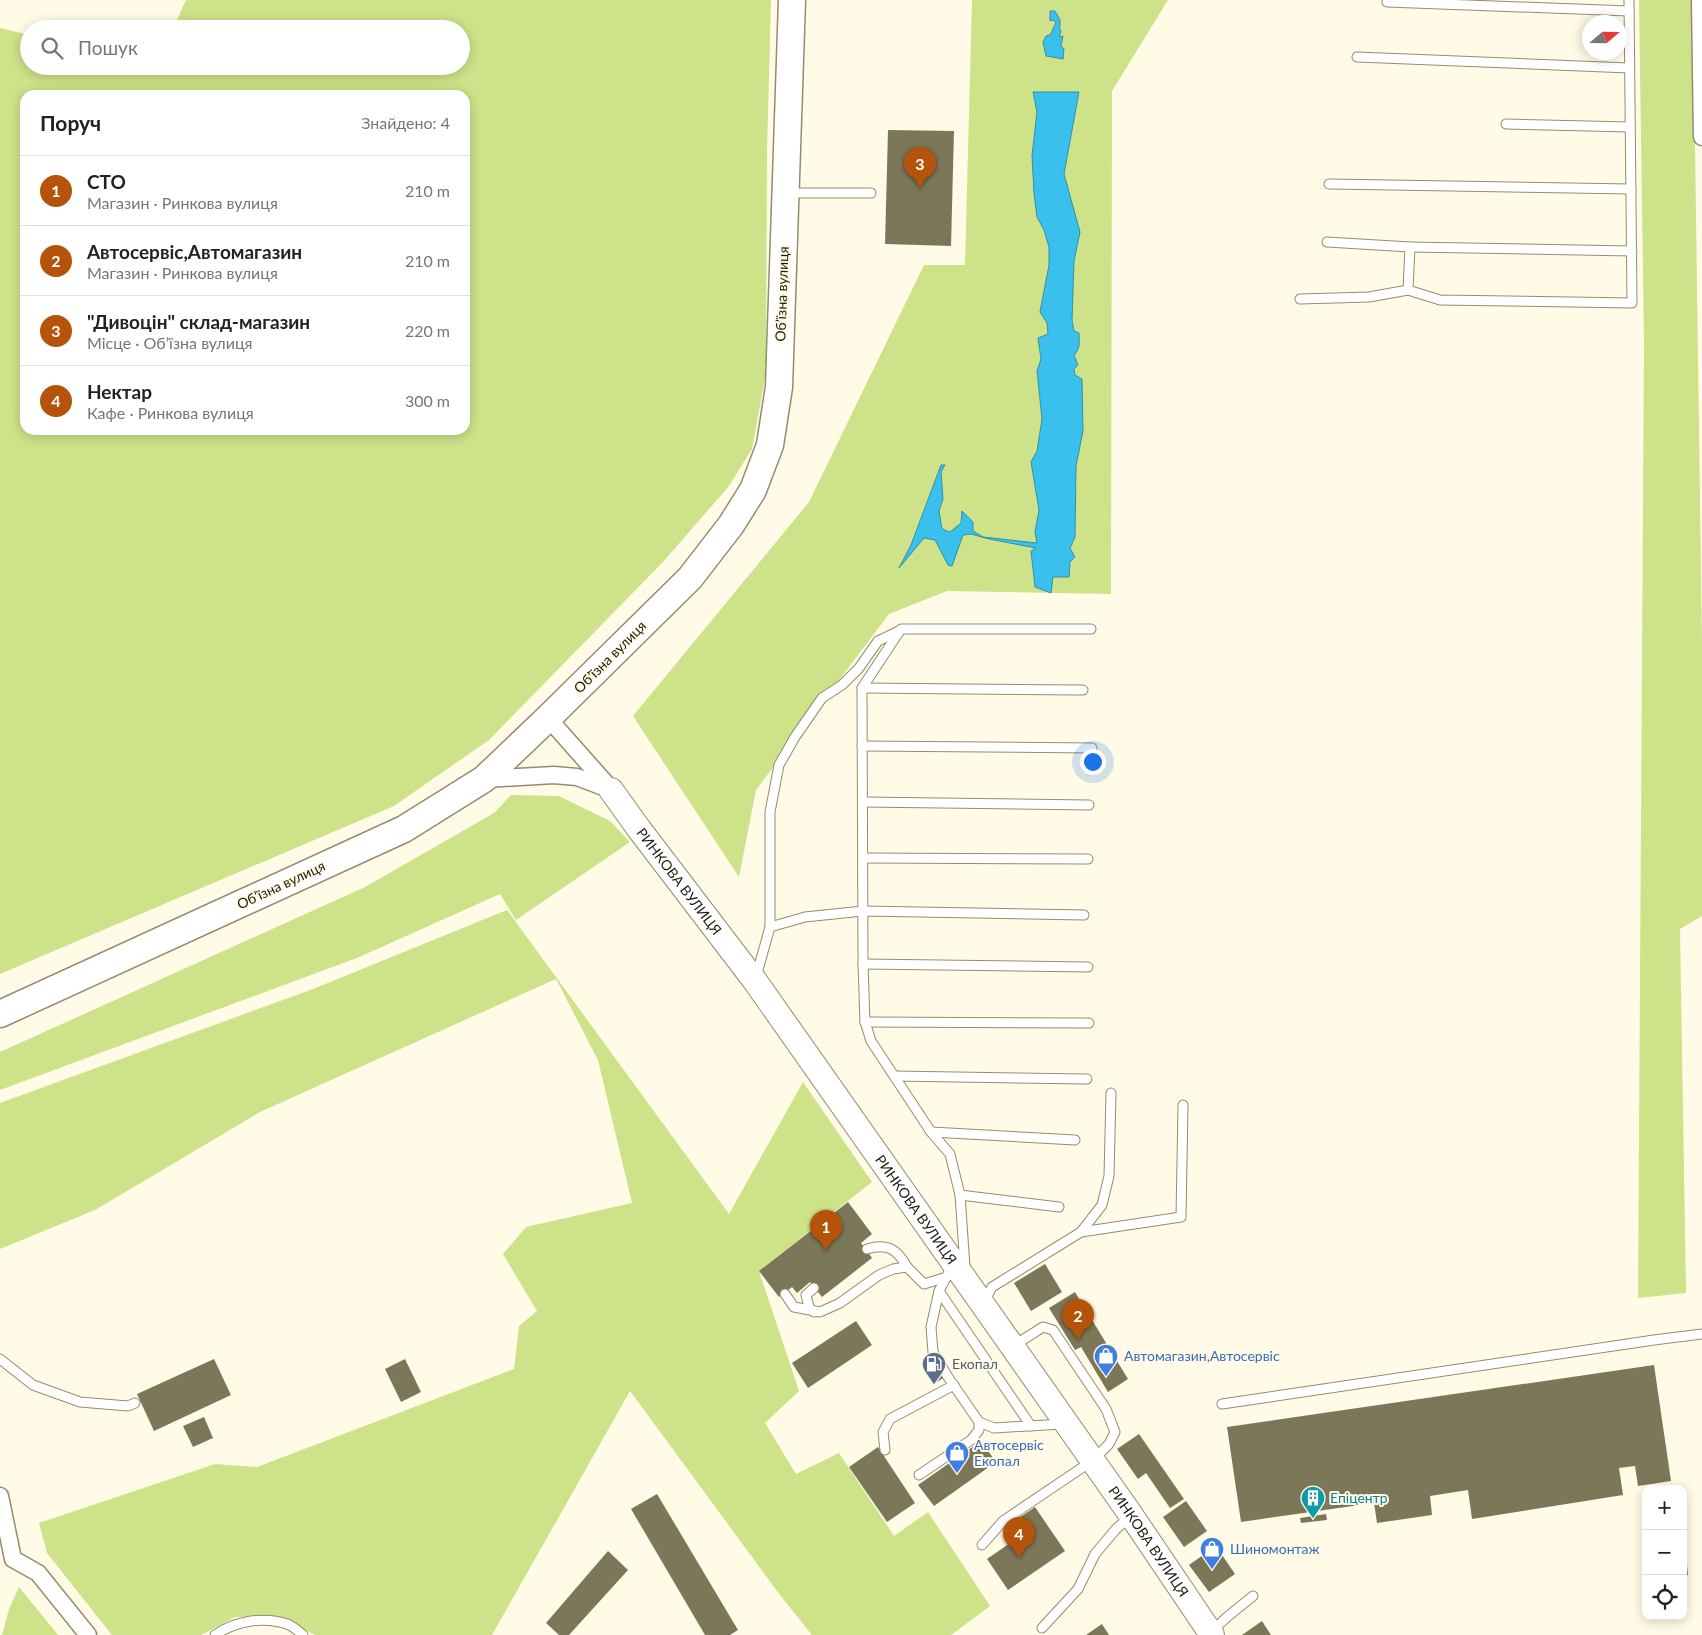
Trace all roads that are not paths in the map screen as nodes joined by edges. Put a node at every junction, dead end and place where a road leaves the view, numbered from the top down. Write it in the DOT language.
graph roads {
  1 [pos="792,0"];
  2 [pos="1628,0"];
  3 [pos="1700,0"];
  4 [pos="1387,2"];
  5 [pos="1629,10"];
  6 [pos="1357,57"];
  7 [pos="1629,68"];
  8 [pos="1506,124"];
  9 [pos="1630,127"];
  10 [pos="1702,137"];
  11 [pos="1329,184"];
  12 [pos="1631,189"];
  13 [pos="786,193"];
  14 [pos="871,193"];
  15 [pos="1327,242"];
  16 [pos="1410,246"];
  17 [pos="1632,251"];
  18 [pos="1408,290"];
  19 [pos="1300,299"];
  20 [pos="901,629"];
  21 [pos="1091,629"];
  22 [pos="862,688"];
  23 [pos="1083,690"];
  24 [pos="548,718"];
  25 [pos="862,746"];
  26 [pos="1092,748"];
  27 [pos="484,779"];
  28 [pos="612,790"];
  29 [pos="862,802"];
  30 [pos="1089,805"];
  31 [pos="863,858"];
  32 [pos="1088,859"];
  33 [pos="863,911"];
  34 [pos="1084,915"];
  35 [pos="770,927"];
  36 [pos="863,964"];
  37 [pos="1088,967"];
  38 [pos="755,981"];
  39 [pos="0,1014"];
  40 [pos="864,1022"];
  41 [pos="1089,1023"];
  42 [pos="894,1076"];
  43 [pos="1087,1079"];
  44 [pos="1111,1092"];
  45 [pos="1183,1105"];
  46 [pos="931,1132"];
  47 [pos="1076,1140"];
  48 [pos="960,1195"];
  49 [pos="1059,1206"];
  50 [pos="1081,1232"];
  51 [pos="867,1250"];
  52 [pos="907,1267"];
  53 [pos="955,1273"];
  54 [pos="814,1288"];
  55 [pos="939,1291"];
  56 [pos="784,1294"];
  57 [pos="983,1305"];
  58 [pos="814,1312"];
  59 [pos="1702,1334"];
  60 [pos="1012,1347"];
  61 [pos="0,1359"];
  62 [pos="954,1385"];
  63 [pos="135,1404"];
  64 [pos="1222,1404"];
  65 [pos="979,1422"];
  66 [pos="1066,1423"];
  67 [pos="1031,1426"];
  68 [pos="994,1428"];
  69 [pos="971,1440"];
  70 [pos="885,1450"];
  71 [pos="1092,1461"];
  72 [pos="919,1475"];
  73 [pos="0,1496"];
  74 [pos="1131,1515"];
  75 [pos="982,1545"];
  76 [pos="6,1563"];
  77 [pos="1253,1596"];
  78 [pos="1042,1628"];
  79 [pos="1210,1634"];
  80 [pos="88,1635"];
  81 [pos="215,1635"];
  82 [pos="303,1635"];
  1 -- 13 [label="main road, Обʼїзна вулиця"];
  2 -- 5 [label="lane"];
  3 -- 10 [label="street"];
  4 -- 5 [label="lane"];
  5 -- 7 [label="lane"];
  6 -- 7 [label="lane"];
  7 -- 9 [label="lane"];
  8 -- 9 [label="lane"];
  9 -- 12 [label="lane"];
  11 -- 12 [label="lane"];
  12 -- 17 [label="lane"];
  13 -- 14 [label="lane"];
  13 -- 24 [label="main road, Обʼїзна вулиця"];
  15 -- 16 [label="lane"];
  16 -- 17 [label="lane"];
  16 -- 18 [label="lane"];
  17 -- 18 [label="lane"];
  18 -- 19 [label="lane"];
  20 -- 21 [label="lane"];
  20 -- 22 [label="lane"];
  20 -- 35 [label="lane"];
  22 -- 23 [label="lane"];
  22 -- 25 [label="lane"];
  24 -- 27 [label="main road, Обʼїзна вулиця"];
  24 -- 28 [label="street, РИНКОВА ВУЛИЦЯ"];
  25 -- 26 [label="lane"];
  25 -- 29 [label="lane"];
  27 -- 28 [label="street"];
  27 -- 39 [label="main road, Обʼїзна вулиця"];
  28 -- 38 [label="main road, РИНКОВА ВУЛИЦЯ"];
  29 -- 30 [label="lane"];
  29 -- 31 [label="lane"];
  31 -- 32 [label="lane"];
  31 -- 33 [label="lane"];
  33 -- 34 [label="lane"];
  33 -- 35 [label="lane"];
  33 -- 36 [label="lane"];
  35 -- 38 [label="lane"];
  36 -- 37 [label="lane"];
  36 -- 40 [label="lane"];
  38 -- 53 [label="main road, РИНКОВА ВУЛИЦЯ"];
  40 -- 41 [label="lane"];
  40 -- 42 [label="lane"];
  42 -- 43 [label="lane"];
  42 -- 46 [label="lane"];
  44 -- 50 [label="lane"];
  45 -- 50 [label="lane"];
  46 -- 47 [label="lane"];
  46 -- 48 [label="lane"];
  48 -- 49 [label="lane"];
  48 -- 53 [label="lane"];
  50 -- 57 [label="lane"];
  51 -- 52 [label="lane"];
  52 -- 53 [label="lane"];
  52 -- 58 [label="lane"];
  53 -- 55 [label="lane"];
  53 -- 57 [label="main road, РИНКОВА ВУЛИЦЯ"];
  54 -- 58 [label="lane"];
  55 -- 62 [label="lane"];
  55 -- 67 [label="lane"];
  56 -- 58 [label="lane"];
  57 -- 60 [label="main road, РИНКОВА ВУЛИЦЯ"];
  59 -- 64 [label="lane"];
  60 -- 66 [label="main road, РИНКОВА ВУЛИЦЯ"];
  60 -- 71 [label="lane"];
  61 -- 63 [label="lane"];
  62 -- 65 [label="lane"];
  62 -- 70 [label="lane"];
  65 -- 68 [label="lane"];
  65 -- 69 [label="lane"];
  66 -- 67 [label="lane"];
  66 -- 71 [label="main road, РИНКОВА ВУЛИЦЯ"];
  67 -- 68 [label="lane"];
  68 -- 69 [label="lane"];
  69 -- 72 [label="lane"];
  71 -- 74 [label="main road, РИНКОВА ВУЛИЦЯ"];
  71 -- 75 [label="lane"];
  73 -- 76 [label="street"];
  74 -- 78 [label="lane"];
  74 -- 79 [label="main road, РИНКОВА ВУЛИЦЯ"];
  76 -- 80 [label="street"];
  77 -- 79 [label="lane"];
  81 -- 82 [label="lane"];
}
